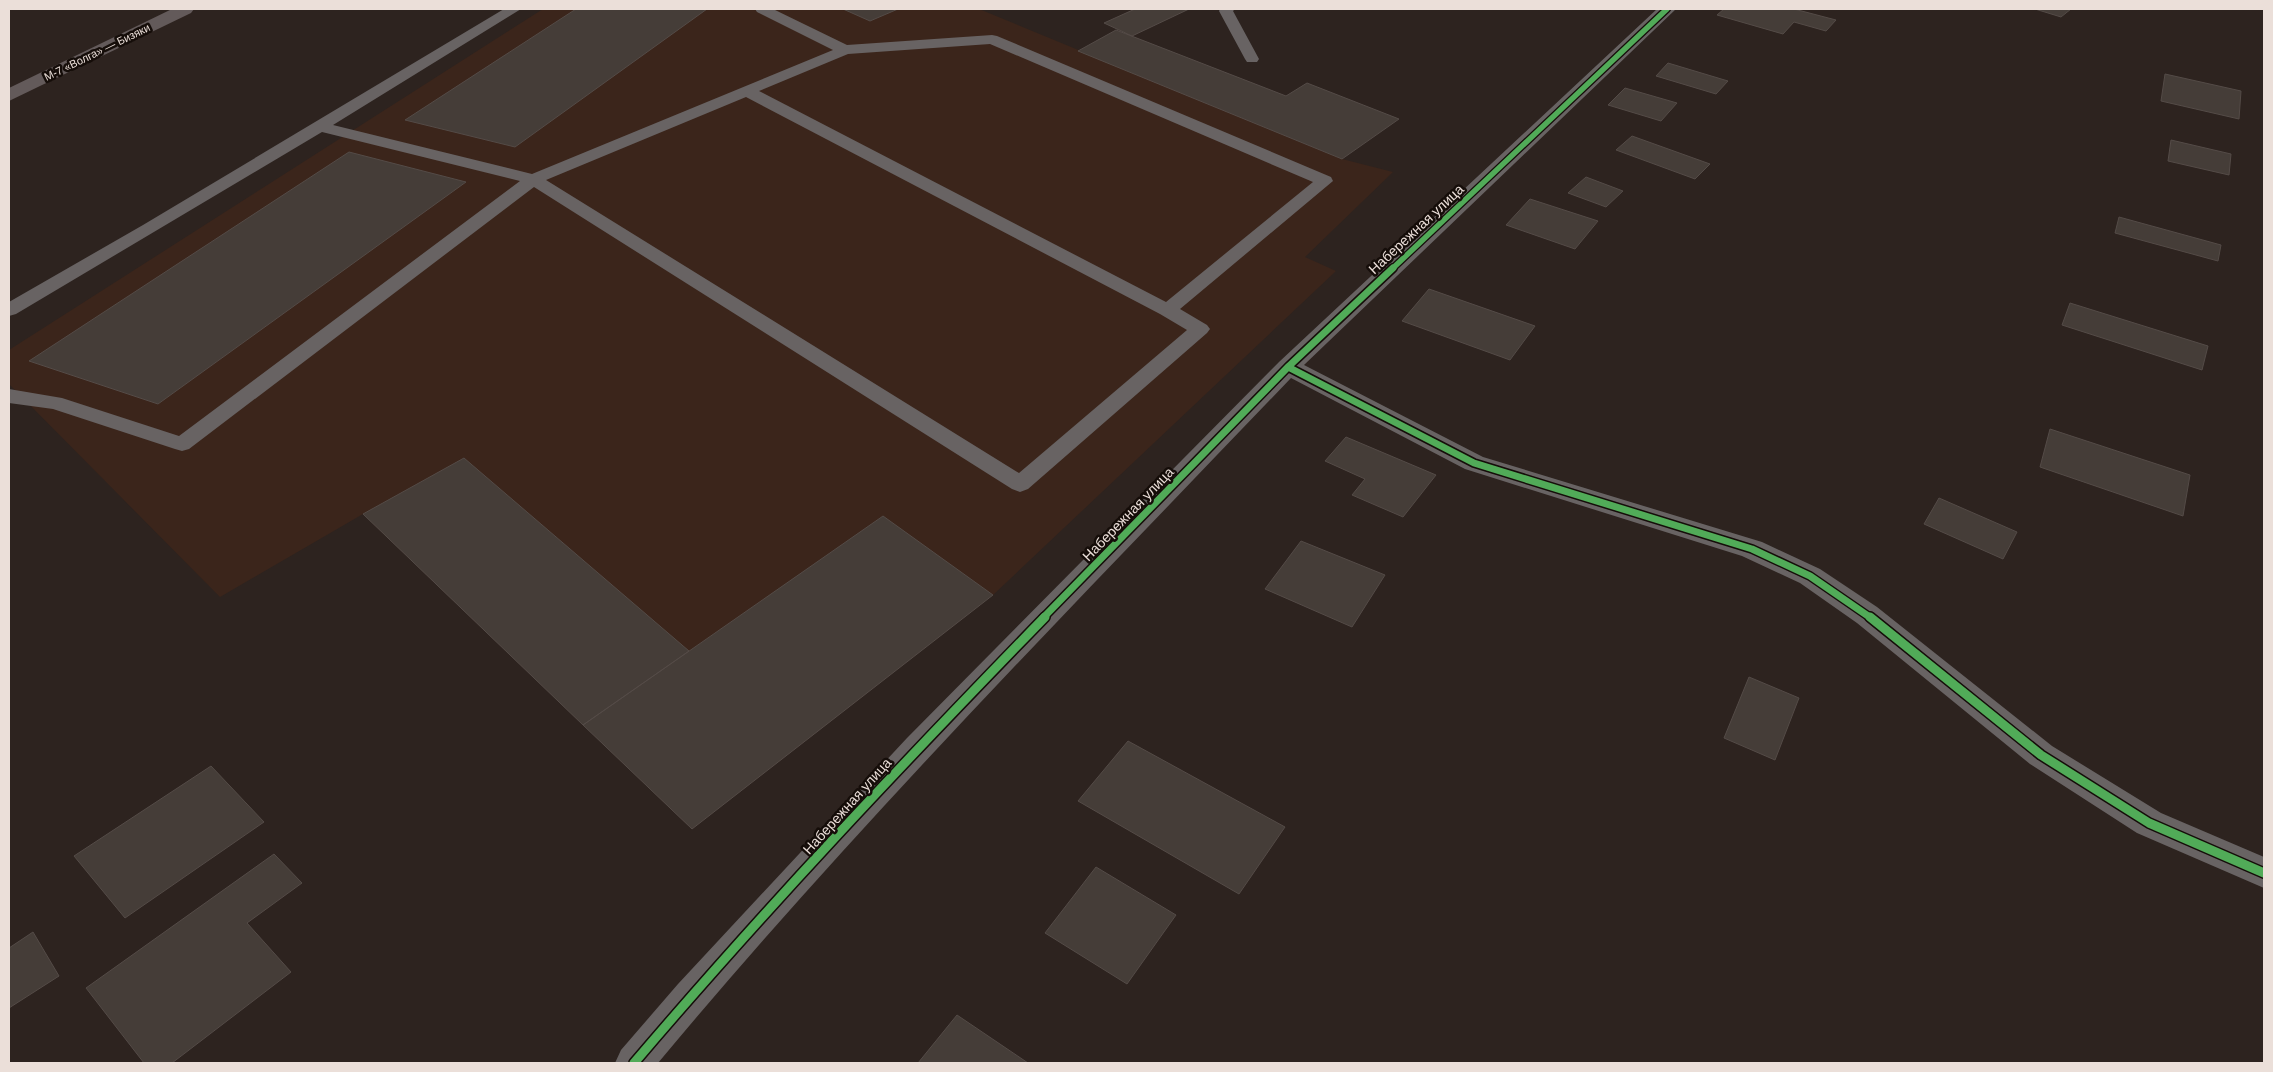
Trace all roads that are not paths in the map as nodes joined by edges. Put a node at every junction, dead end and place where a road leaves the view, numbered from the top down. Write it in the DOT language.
graph roads {
  1 [pos="185,9"];
  2 [pos="514,9"];
  3 [pos="762,9"];
  4 [pos="1228,9"];
  5 [pos="1667,9"];
  6 [pos="845,50"];
  7 [pos="1252,59"];
  8 [pos="747,91"];
  9 [pos="9,94"];
  10 [pos="319,126"];
  11 [pos="533,179"];
  12 [pos="9,310"];
  13 [pos="1167,310"];
  14 [pos="1288,367"];
  15 [pos="9,396"];
  16 [pos="2264,872"];
  17 [pos="634,1063"];
  1 -- 9 [label="main road, М-7 «Волга» — Бизяки"];
  2 -- 10 [label="lane"];
  3 -- 6 [label="lane"];
  4 -- 7 [label="lane"];
  5 -- 14 [label="street, Набережная улица"];
  6 -- 8 [label="lane"];
  6 -- 13 [label="lane"];
  8 -- 11 [label="lane"];
  8 -- 13 [label="lane"];
  10 -- 11 [label="lane"];
  10 -- 12 [label="lane"];
  11 -- 13 [label="lane"];
  11 -- 15 [label="lane"];
  14 -- 16 [label="street"];
  14 -- 17 [label="street, Набережная улица"];
}
